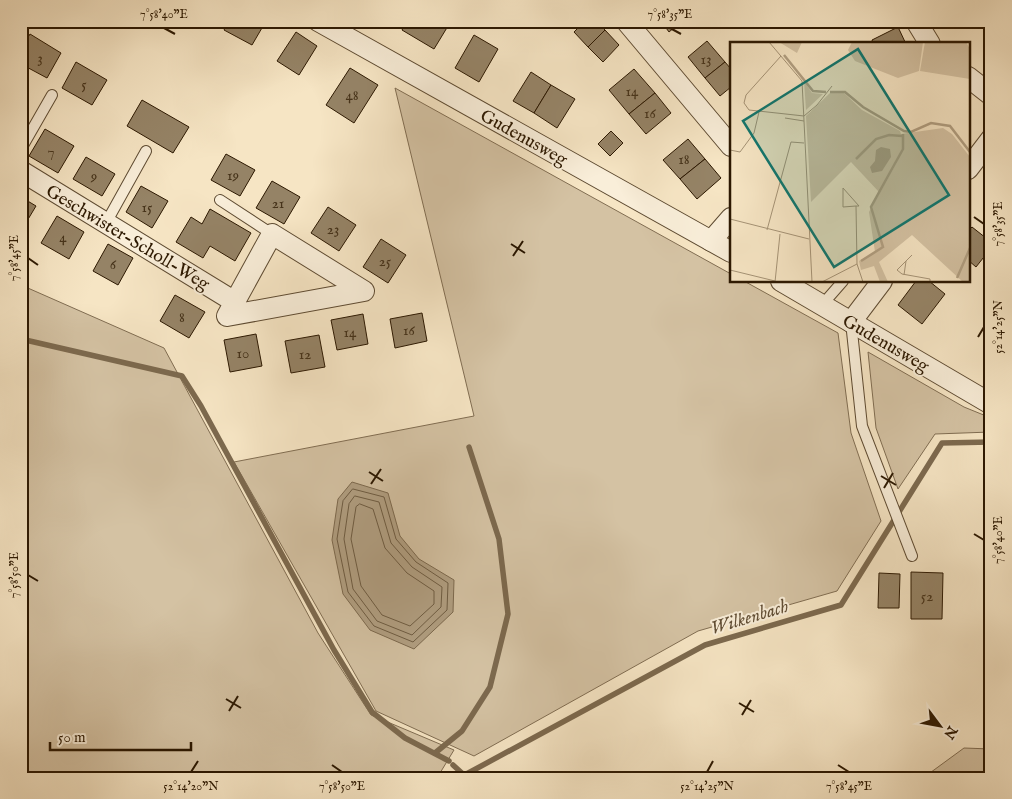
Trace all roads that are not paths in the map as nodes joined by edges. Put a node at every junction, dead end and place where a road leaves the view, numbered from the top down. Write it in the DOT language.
graph roads {
  1 [pos="318,21"];
  2 [pos="626,21"];
  3 [pos="916,21"];
  4 [pos="929,42"];
  5 [pos="970,79"];
  6 [pos="52,95"];
  7 [pos="991,96"];
  8 [pos="991,139"];
  9 [pos="730,145"];
  10 [pos="21,149"];
  11 [pos="146,152"];
  12 [pos="970,166"];
  13 [pos="21,171"];
  14 [pos="220,200"];
  15 [pos="730,219"];
  16 [pos="106,223"];
  17 [pos="272,234"];
  18 [pos="710,240"];
  19 [pos="730,251"];
  20 [pos="783,282"];
  21 [pos="842,282"];
  22 [pos="881,282"];
  23 [pos="235,302"];
  24 [pos="822,305"];
  25 [pos="851,322"];
  26 [pos="991,404"];
  27 [pos="912,556"];
  1 -- 18 [label="street, Gudenusweg"];
  2 -- 9 [label="street"];
  3 -- 4 [label="street"];
  5 -- 7 [label="street"];
  6 -- 10 [label="lane"];
  8 -- 12 [label="street"];
  11 -- 16 [label="lane"];
  13 -- 16 [label="street, Geschwister-Scholl-Weg"];
  14 -- 17 [label="lane"];
  15 -- 18 [label="street"];
  16 -- 23 [label="street, Geschwister-Scholl-Weg"];
  17 -- 23 [label="street"];
  17 -- 23 [label="street"];
  18 -- 19 [label="street, Gudenusweg"];
  20 -- 24 [label="street, Gudenusweg"];
  21 -- 24 [label="lane"];
  22 -- 25 [label="street"];
  24 -- 25 [label="street, Gudenusweg"];
  25 -- 26 [label="street, Gudenusweg"];
  25 -- 27 [label="lane"];
}
